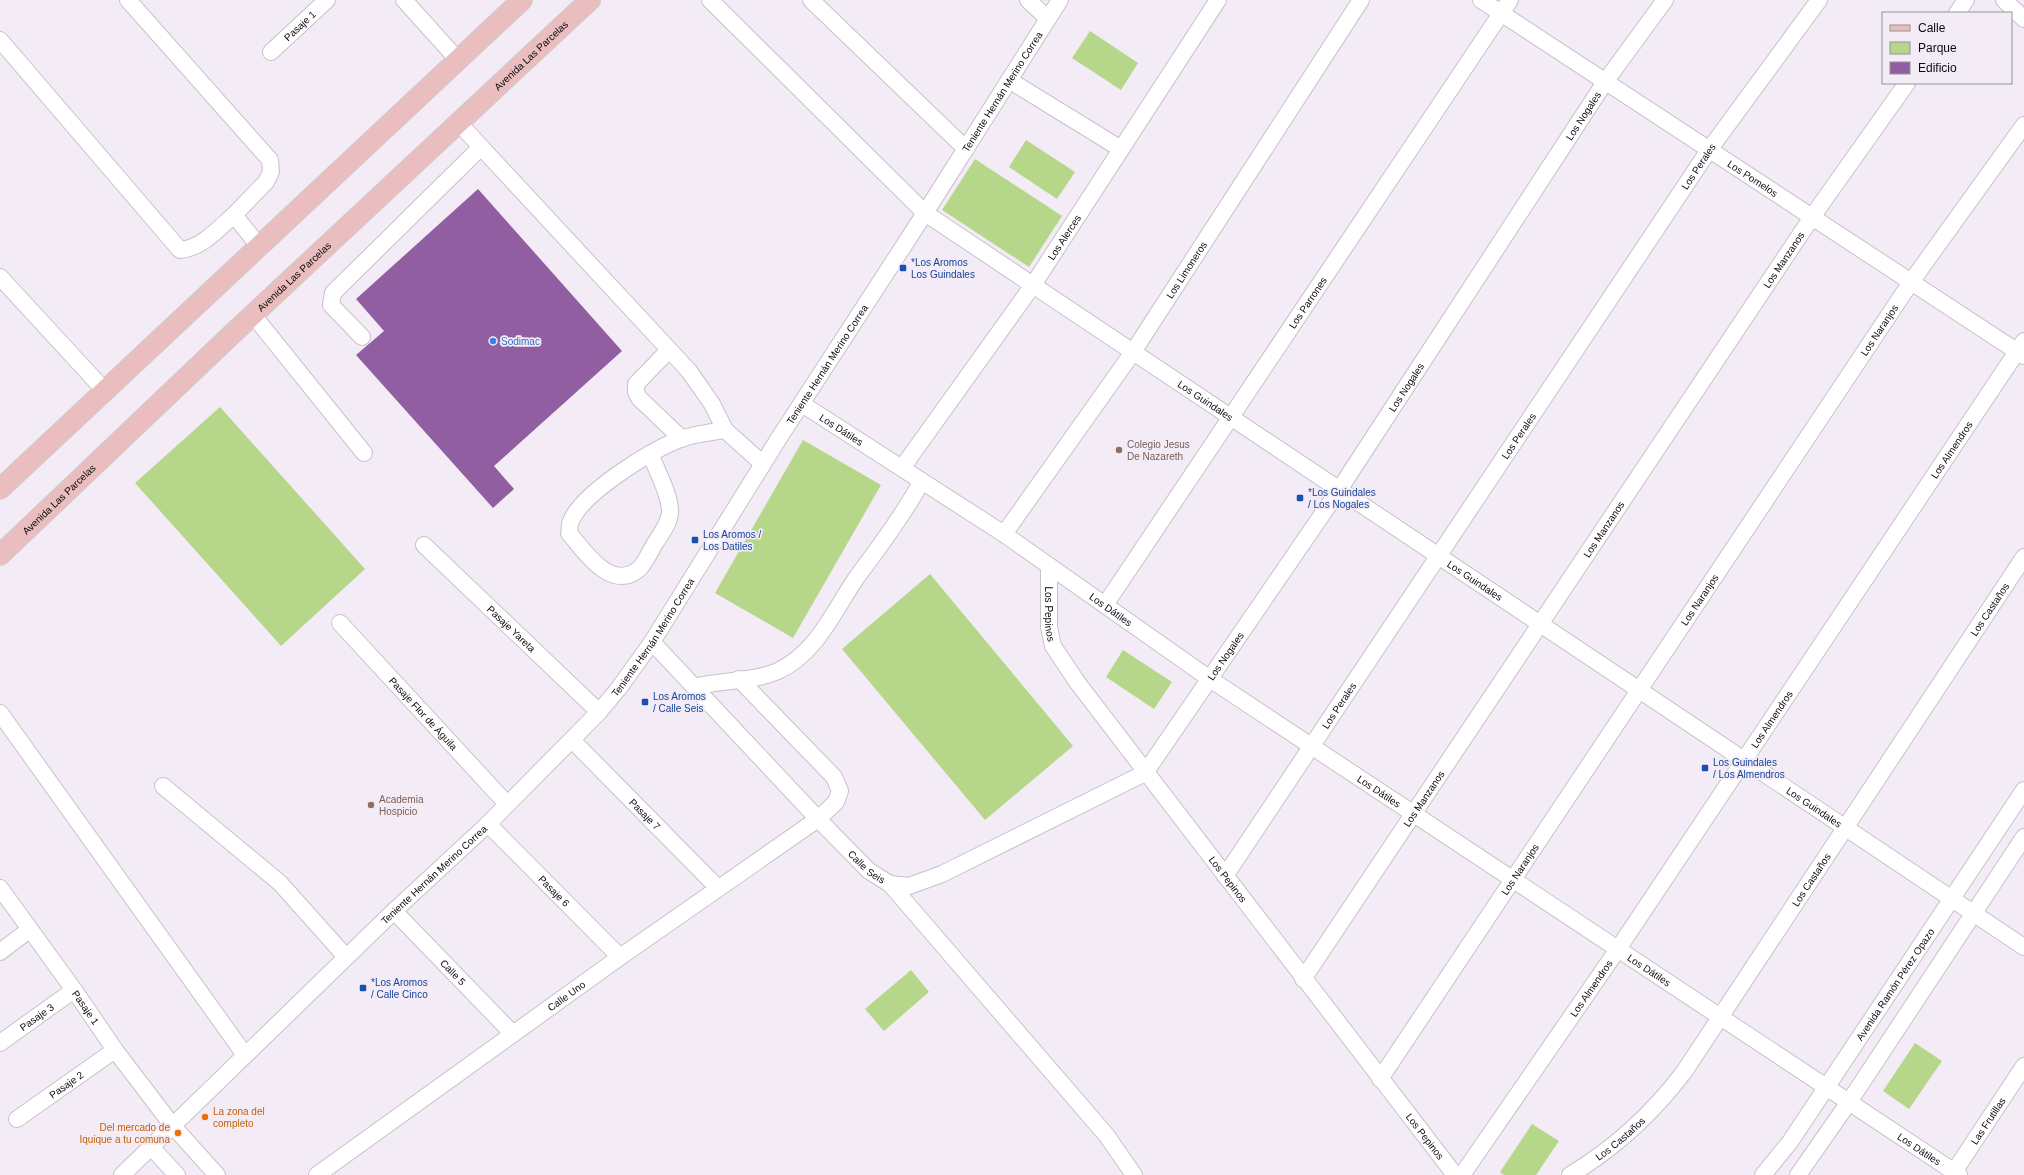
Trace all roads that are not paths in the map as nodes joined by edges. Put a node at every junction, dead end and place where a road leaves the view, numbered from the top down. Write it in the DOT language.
graph roads {
  1 [pos="128,0"];
  2 [pos="328,0"];
  3 [pos="404,0"];
  4 [pos="522,0"];
  5 [pos="590,0"];
  6 [pos="710,0"];
  7 [pos="811,0"];
  8 [pos="1028,0"];
  9 [pos="1060,0"];
  10 [pos="1218,0"];
  11 [pos="1361,0"];
  12 [pos="1481,0"];
  13 [pos="1666,0"];
  14 [pos="1819,0"];
  15 [pos="1966,0"];
  16 [pos="2004,0"];
  17 [pos="1505,6"];
  18 [pos="1958,12"];
  19 [pos="1047,18"];
  20 [pos="2024,19"];
  21 [pos="0,40"];
  22 [pos="271,52"];
  23 [pos="458,60"];
  24 [pos="1009,80"];
  25 [pos="1606,82"];
  26 [pos="1906,84"];
  27 [pos="459,123"];
  28 [pos="2024,125"];
  29 [pos="481,147"];
  30 [pos="966,149"];
  31 [pos="1121,149"];
  32 [pos="1709,150"];
  33 [pos="926,213"];
  34 [pos="234,215"];
  35 [pos="1812,217"];
  36 [pos="259,246"];
  37 [pos="0,277"];
  38 [pos="1911,282"];
  39 [pos="1033,285"];
  40 [pos="253,315"];
  41 [pos="362,337"];
  42 [pos="669,350"];
  43 [pos="2022,350"];
  44 [pos="1133,352"];
  45 [pos="105,391"];
  46 [pos="802,404"];
  47 [pos="1231,417"];
  48 [pos="725,430"];
  49 [pos="682,438"];
  50 [pos="364,453"];
  51 [pos="651,455"];
  52 [pos="762,464"];
  53 [pos="902,468"];
  54 [pos="922,481"];
  55 [pos="0,489"];
  56 [pos="1339,490"];
  57 [pos="1004,534"];
  58 [pos="424,545"];
  59 [pos="0,555"];
  60 [pos="1438,556"];
  61 [pos="2024,557"];
  62 [pos="1049,566"];
  63 [pos="1105,605"];
  64 [pos="340,623"];
  65 [pos="1540,624"];
  66 [pos="652,642"];
  67 [pos="739,679"];
  68 [pos="1210,679"];
  69 [pos="694,687"];
  70 [pos="1639,690"];
  71 [pos="599,712"];
  72 [pos="0,714"];
  73 [pos="572,740"];
  74 [pos="1312,746"];
  75 [pos="1744,760"];
  76 [pos="1146,772"];
  77 [pos="163,786"];
  78 [pos="2024,790"];
  79 [pos="507,804"];
  80 [pos="1413,814"];
  81 [pos="818,819"];
  82 [pos="488,824"];
  83 [pos="1844,827"];
  84 [pos="2024,837"];
  85 [pos="1225,876"];
  86 [pos="1513,880"];
  87 [pos="890,884"];
  88 [pos="0,888"];
  89 [pos="718,888"];
  90 [pos="1952,899"];
  91 [pos="394,911"];
  92 [pos="1974,913"];
  93 [pos="29,930"];
  94 [pos="2024,947"];
  95 [pos="1618,949"];
  96 [pos="0,952"];
  97 [pos="620,956"];
  98 [pos="346,958"];
  99 [pos="1303,979"];
  100 [pos="74,990"];
  101 [pos="1720,1017"];
  102 [pos="513,1034"];
  103 [pos="0,1043"];
  104 [pos="115,1050"];
  105 [pos="245,1055"];
  106 [pos="2024,1066"];
  107 [pos="1380,1079"];
  108 [pos="1827,1087"];
  109 [pos="1849,1102"];
  110 [pos="17,1119"];
  111 [pos="172,1125"];
  112 [pos="151,1147"];
  113 [pos="1955,1174"];
  114 [pos="122,1175"];
  115 [pos="177,1175"];
  116 [pos="217,1175"];
  117 [pos="317,1175"];
  118 [pos="1134,1175"];
  119 [pos="1455,1175"];
  120 [pos="1462,1175"];
  121 [pos="1570,1175"];
  122 [pos="1763,1175"];
  123 [pos="1798,1175"];
  1 -- 34 [label="street"];
  2 -- 22 [label="street, Pasaje 1"];
  3 -- 23 [label="street"];
  4 -- 23 [label="main road"];
  5 -- 27 [label="main road, Avenida Las Parcelas"];
  6 -- 33 [label="street, Los Guindales"];
  7 -- 30 [label="street"];
  8 -- 19 [label="street"];
  9 -- 19 [label="street, Teniente Hernán Merino Correa"];
  10 -- 31 [label="street, Los Alerces"];
  11 -- 44 [label="street, Los Limoneros"];
  12 -- 17 [label="street, Los Pomelos"];
  13 -- 25 [label="street, Los Nogales"];
  14 -- 32 [label="street, Los Perales"];
  15 -- 18 [label="street"];
  16 -- 20 [label="street"];
  17 -- 25 [label="street, Los Pomelos"];
  17 -- 47 [label="street, Los Parrones"];
  19 -- 24 [label="street, Teniente Hernán Merino Correa"];
  21 -- 34 [label="street"];
  23 -- 36 [label="main road"];
  24 -- 30 [label="street, Teniente Hernán Merino Correa"];
  24 -- 31 [label="street"];
  25 -- 32 [label="street, Los Pomelos"];
  25 -- 56 [label="street, Los Nogales"];
  26 -- 35 [label="street, Los Manzanos"];
  27 -- 29 [label="street"];
  27 -- 40 [label="main road, Avenida Las Parcelas"];
  28 -- 38 [label="street, Los Naranjos"];
  29 -- 41 [label="street"];
  29 -- 42 [label="street"];
  30 -- 33 [label="street, Teniente Hernán Merino Correa"];
  31 -- 39 [label="street, Los Alerces"];
  32 -- 35 [label="street, Los Pomelos"];
  32 -- 60 [label="street, Los Perales"];
  33 -- 39 [label="street, Los Guindales"];
  33 -- 46 [label="street, Teniente Hernán Merino Correa"];
  34 -- 36 [label="street"];
  35 -- 38 [label="street, Los Pomelos"];
  35 -- 65 [label="street, Los Manzanos"];
  36 -- 45 [label="main road"];
  37 -- 45 [label="street"];
  38 -- 43 [label="street, Los Pomelos"];
  38 -- 70 [label="street, Los Naranjos"];
  39 -- 44 [label="street, Los Guindales"];
  39 -- 53 [label="street, Los Alerces"];
  40 -- 50 [label="street"];
  40 -- 59 [label="main road, Avenida Las Parcelas"];
  42 -- 48 [label="street"];
  42 -- 49 [label="street"];
  43 -- 75 [label="street, Los Almendros"];
  44 -- 47 [label="street, Los Guindales"];
  44 -- 57 [label="street, Los Limoneros"];
  45 -- 55 [label="main road"];
  46 -- 52 [label="street, Teniente Hernán Merino Correa"];
  46 -- 53 [label="street, Los Dátiles"];
  47 -- 56 [label="street, Los Guindales"];
  47 -- 63 [label="street, Los Parrones"];
  48 -- 49 [label="street"];
  48 -- 52 [label="street"];
  49 -- 51 [label="street"];
  51 -- 51 [label="street"];
  52 -- 66 [label="street, Teniente Hernán Merino Correa"];
  53 -- 54 [label="street, Los Dátiles"];
  54 -- 57 [label="street, Los Dátiles"];
  54 -- 67 [label="street"];
  56 -- 60 [label="street, Los Guindales"];
  56 -- 68 [label="street, Los Nogales"];
  57 -- 62 [label="street, Los Dátiles"];
  58 -- 71 [label="street, Pasaje Yareta"];
  60 -- 65 [label="street, Los Guindales"];
  60 -- 74 [label="street, Los Perales"];
  61 -- 83 [label="street, Los Castaños"];
  62 -- 63 [label="street, Los Dátiles"];
  62 -- 76 [label="street, Los Pepinos"];
  63 -- 68 [label="street, Los Dátiles"];
  64 -- 79 [label="street, Pasaje Flor de Águila"];
  65 -- 70 [label="street, Los Guindales"];
  65 -- 80 [label="street, Los Manzanos"];
  66 -- 69 [label="street, Calle Seis"];
  66 -- 71 [label="street, Teniente Hernán Merino Correa"];
  67 -- 69 [label="street"];
  67 -- 81 [label="street, Calle Uno"];
  68 -- 74 [label="street, Los Dátiles"];
  68 -- 76 [label="street, Los Nogales"];
  69 -- 81 [label="street, Calle Seis"];
  70 -- 75 [label="street, Los Guindales"];
  70 -- 86 [label="street, Los Naranjos"];
  71 -- 73 [label="street, Teniente Hernán Merino Correa"];
  72 -- 105 [label="street"];
  73 -- 79 [label="street, Teniente Hernán Merino Correa"];
  73 -- 89 [label="street, Pasaje 7"];
  74 -- 80 [label="street, Los Dátiles"];
  74 -- 85 [label="street, Los Perales"];
  75 -- 83 [label="street, Los Guindales"];
  75 -- 95 [label="street, Los Almendros"];
  76 -- 85 [label="street, Los Pepinos"];
  76 -- 87 [label="street, Calle Seis"];
  77 -- 98 [label="street"];
  78 -- 90 [label="street, Avenida Ramón Pérez Opazo"];
  79 -- 82 [label="street, Teniente Hernán Merino Correa"];
  80 -- 86 [label="street, Los Dátiles"];
  80 -- 99 [label="street, Los Manzanos"];
  81 -- 87 [label="street, Calle Seis"];
  81 -- 89 [label="street, Calle Uno"];
  82 -- 91 [label="street, Teniente Hernán Merino Correa"];
  82 -- 97 [label="street, Pasaje 6"];
  83 -- 90 [label="street, Los Guindales"];
  83 -- 101 [label="street, Los Castaños"];
  84 -- 92 [label="street"];
  85 -- 99 [label="street, Los Pepinos"];
  86 -- 95 [label="street, Los Dátiles"];
  86 -- 107 [label="street, Los Naranjos"];
  87 -- 118 [label="street"];
  88 -- 93 [label="street, Pasaje 1"];
  89 -- 97 [label="street, Calle Uno"];
  90 -- 92 [label="street, Los Guindales"];
  90 -- 108 [label="street, Avenida Ramón Pérez Opazo"];
  91 -- 98 [label="street, Teniente Hernán Merino Correa"];
  91 -- 102 [label="street, Calle 5"];
  92 -- 94 [label="street, Los Guindales"];
  92 -- 109 [label="street"];
  93 -- 96 [label="street"];
  93 -- 100 [label="street, Pasaje 1"];
  95 -- 101 [label="street, Los Dátiles"];
  95 -- 120 [label="street, Los Almendros"];
  97 -- 102 [label="street, Calle Uno"];
  98 -- 105 [label="street, Teniente Hernán Merino Correa"];
  99 -- 107 [label="street, Los Pepinos"];
  100 -- 103 [label="street, Pasaje 3"];
  100 -- 104 [label="street, Pasaje 1"];
  101 -- 108 [label="street, Los Dátiles"];
  101 -- 121 [label="street, Los Castaños"];
  102 -- 117 [label="street, Calle Uno"];
  104 -- 110 [label="street, Pasaje 2"];
  104 -- 111 [label="street, Pasaje 1"];
  105 -- 111 [label="street, Teniente Hernán Merino Correa"];
  106 -- 113 [label="street, Las Frutillas"];
  107 -- 119 [label="street, Los Pepinos"];
  108 -- 109 [label="street, Los Dátiles"];
  108 -- 122 [label="street, Avenida Ramón Pérez Opazo"];
  109 -- 113 [label="street, Los Dátiles"];
  109 -- 123 [label="street"];
  111 -- 112 [label="street, Teniente Hernán Merino Correa"];
  111 -- 116 [label="street, Pasaje 1"];
  112 -- 114 [label="street, Teniente Hernán Merino Correa"];
  112 -- 115 [label="street"];
}
